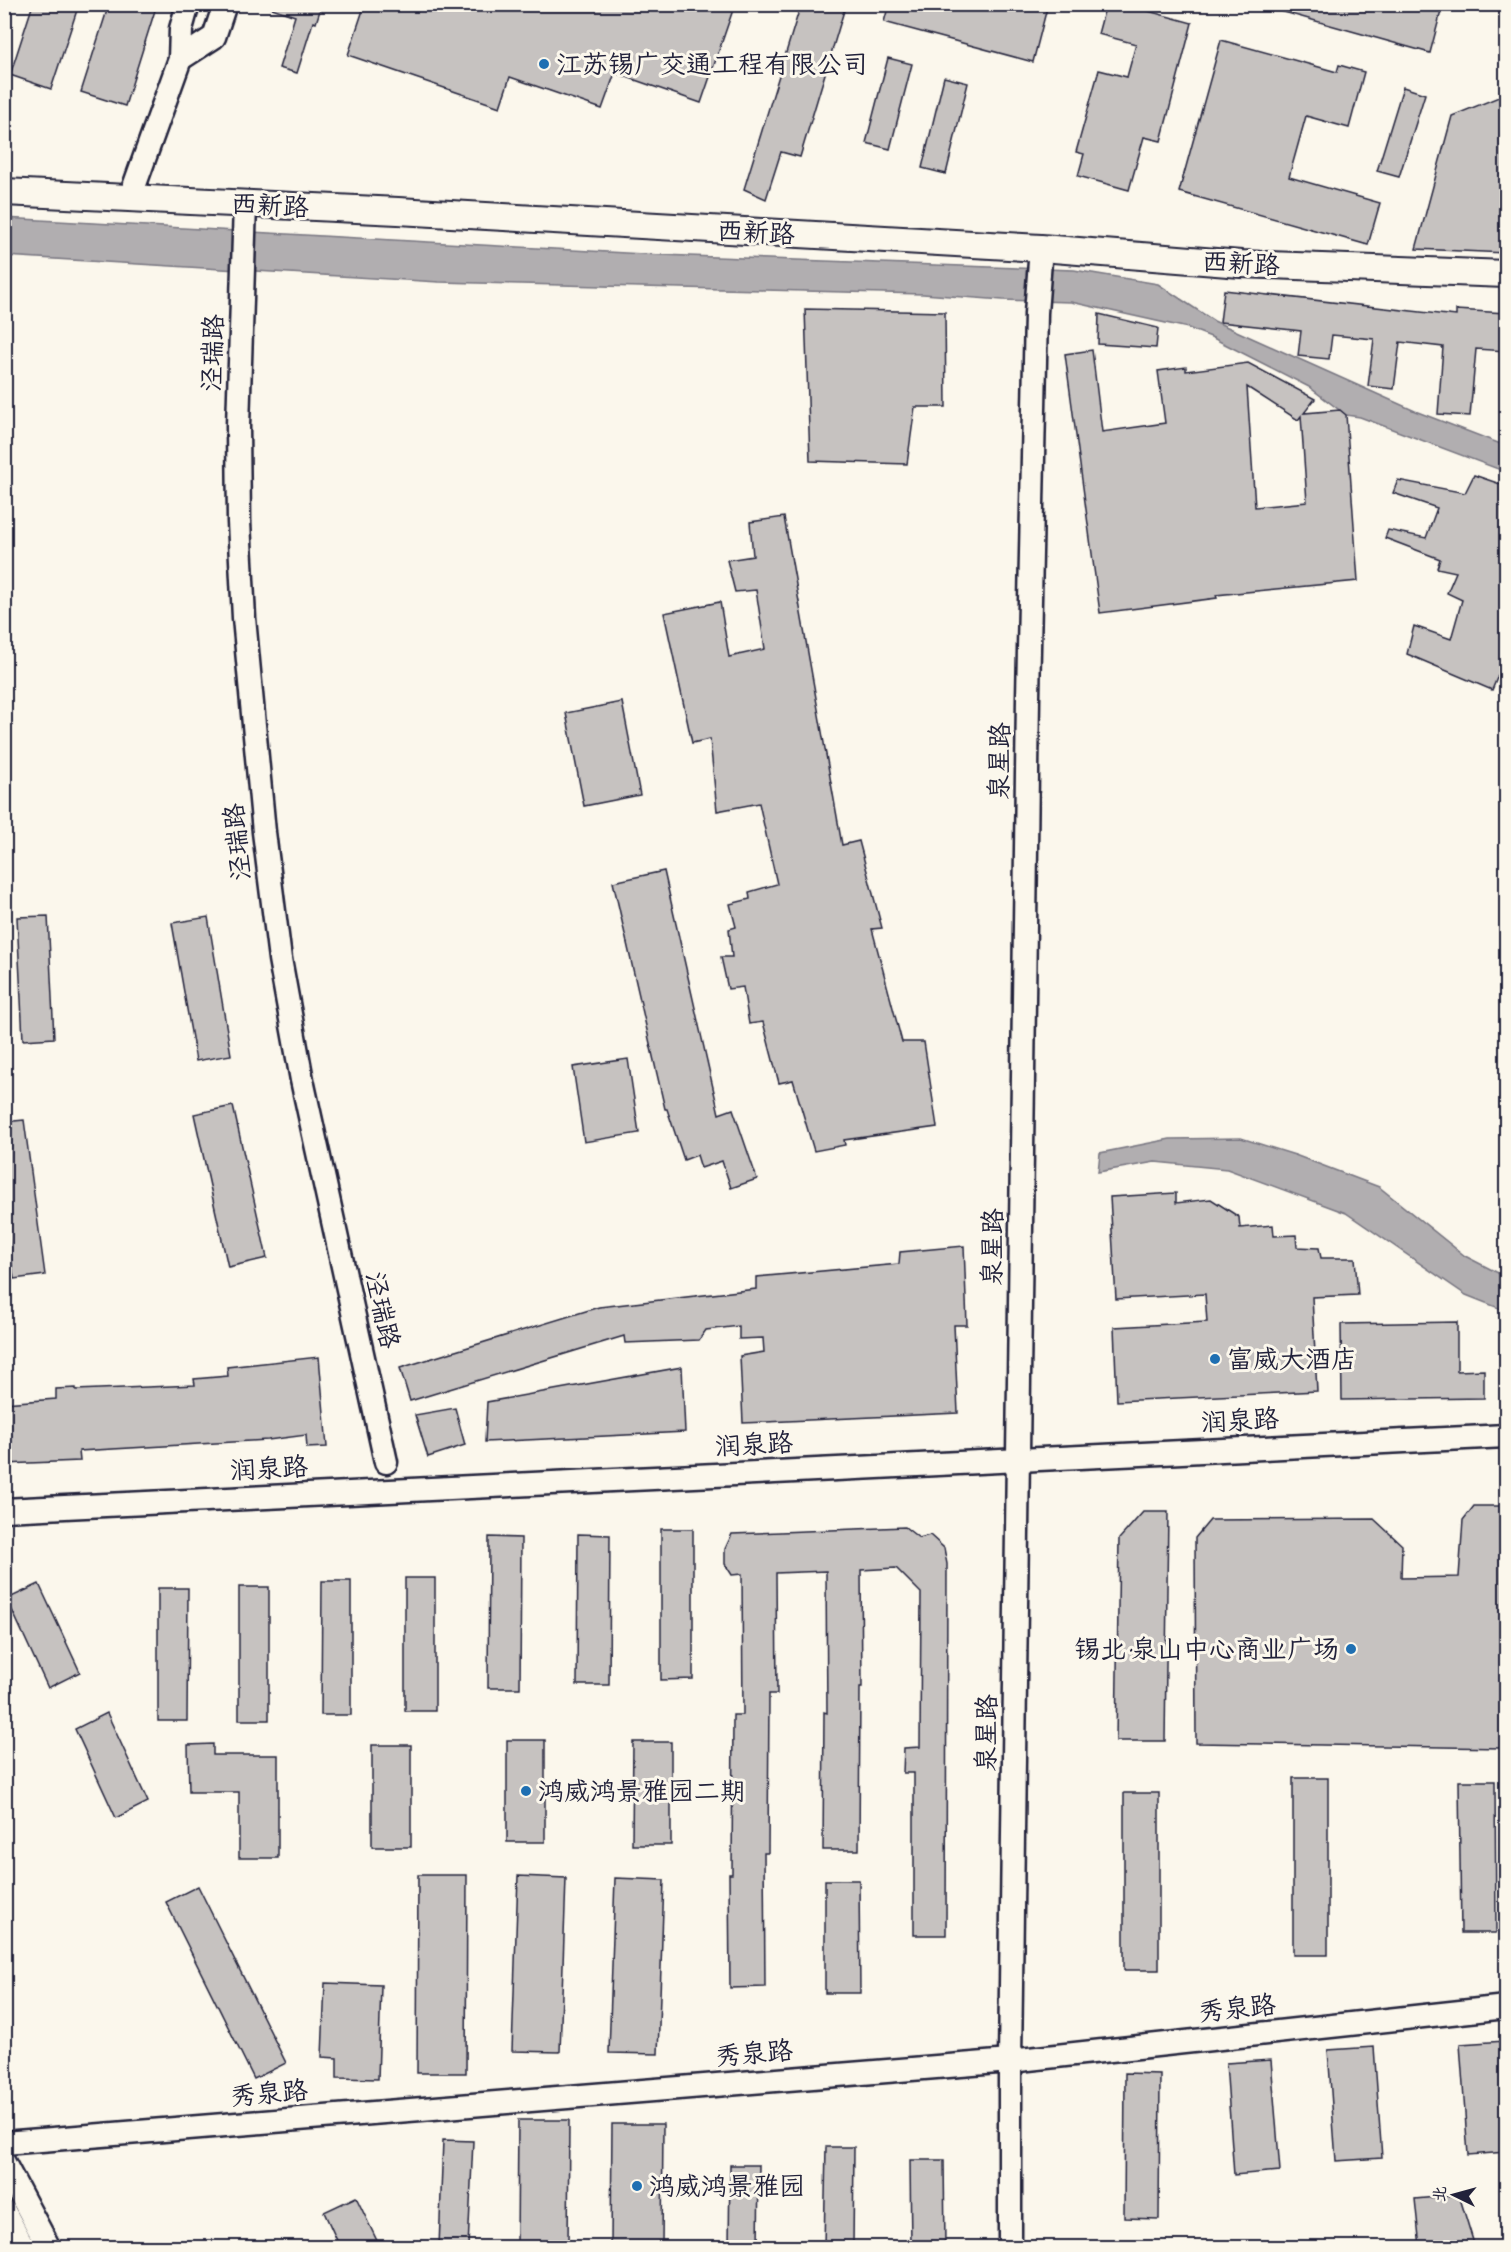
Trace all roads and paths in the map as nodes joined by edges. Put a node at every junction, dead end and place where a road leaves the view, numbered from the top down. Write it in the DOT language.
graph roads {
  1 [pos="188,4"];
  2 [pos="225,4"];
  3 [pos="180,60"];
  4 [pos="4,192"];
  5 [pos="130,198"];
  6 [pos="245,215"];
  7 [pos="1040,255"];
  8 [pos="1506,274"];
  9 [pos="1506,1436"];
  10 [pos="1018,1460"];
  11 [pos="386,1462"];
  12 [pos="4,1510"];
  13 [pos="1506,2007"];
  14 [pos="1010,2061"];
  15 [pos="4,2143"];
  16 [pos="4,2163"];
  17 [pos="4,2211"];
  18 [pos="24,2247"];
  19 [pos="49,2247"];
  20 [pos="1010,2247"];
  1 -- 3 [label="street"];
  2 -- 3 [label="street"];
  3 -- 5 [label="street"];
  4 -- 5 [label="main road, 西新路"];
  5 -- 6 [label="main road, 西新路"];
  6 -- 7 [label="main road, 西新路"];
  6 -- 11 [label="street, 泾瑞路"];
  7 -- 8 [label="main road, 西新路"];
  7 -- 10 [label="street, 泉星路"];
  9 -- 10 [label="street, 润泉路"];
  10 -- 12 [label="street, 润泉路"];
  10 -- 14 [label="street, 泉星路"];
  13 -- 14 [label="street, 秀泉路"];
  14 -- 15 [label="street, 秀泉路"];
  14 -- 20 [label="street, 泉星路"];
  16 -- 19 [label="street"];
  17 -- 18 [label="street"];
}
